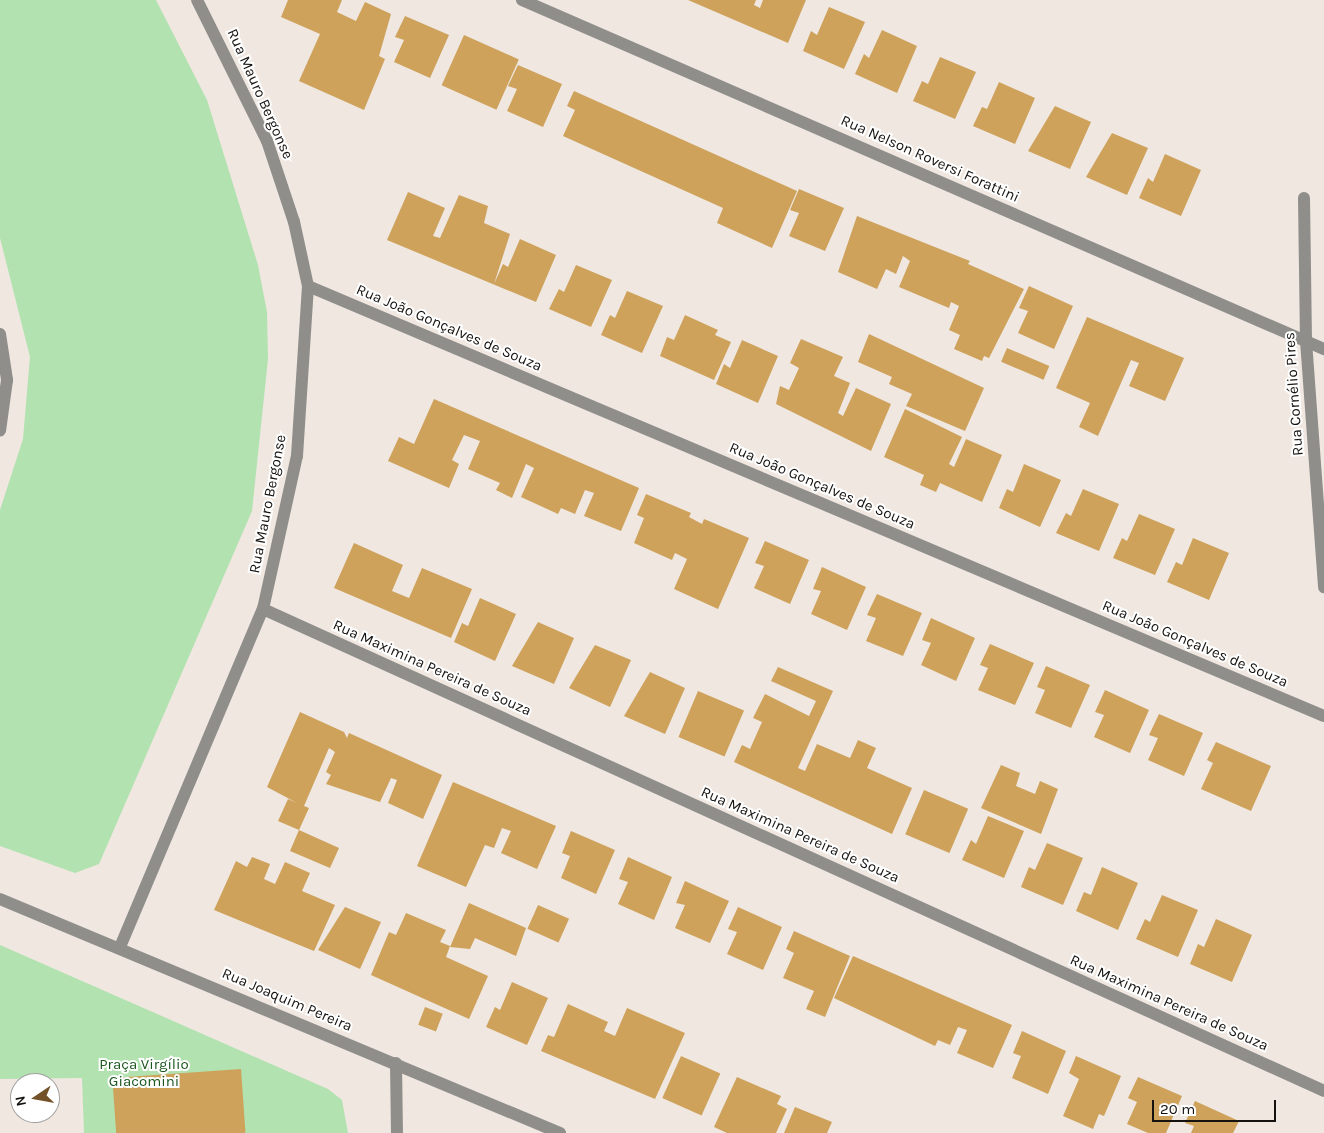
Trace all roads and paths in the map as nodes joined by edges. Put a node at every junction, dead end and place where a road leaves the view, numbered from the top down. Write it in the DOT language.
graph roads {
  1 [pos="197,0"];
  2 [pos="522,0"];
  3 [pos="1304,198"];
  4 [pos="308,286"];
  5 [pos="0,334"];
  6 [pos="1306,341"];
  7 [pos="1324,349"];
  8 [pos="0,431"];
  9 [pos="1324,588"];
  10 [pos="263,609"];
  11 [pos="1324,716"];
  12 [pos="0,898"];
  13 [pos="120,947"];
  14 [pos="396,1063"];
  15 [pos="1324,1091"];
  16 [pos="397,1133"];
  17 [pos="560,1133"];
  1 -- 4 [label="street, Rua Mauro Bergonse"];
  2 -- 6 [label="street, Rua Nelson Roversi Forattini"];
  3 -- 6 [label="street, Rua Cornélio Pires"];
  4 -- 10 [label="street, Rua Mauro Bergonse"];
  4 -- 11 [label="street, Rua João Gonçalves de Souza"];
  5 -- 8 [label="street"];
  6 -- 7 [label="street, Rua Nelson Roversi Forattini"];
  6 -- 9 [label="street, Rua Cornélio Pires"];
  10 -- 13 [label="street, Rua Mauro Bergonse"];
  10 -- 15 [label="street, Rua Maximina Pereira de Souza"];
  12 -- 13 [label="street, Rua Joaquim Pereira"];
  13 -- 14 [label="street, Rua Joaquim Pereira"];
  14 -- 16 [label="street"];
  14 -- 17 [label="street, Rua Joaquim Pereira"];
}
